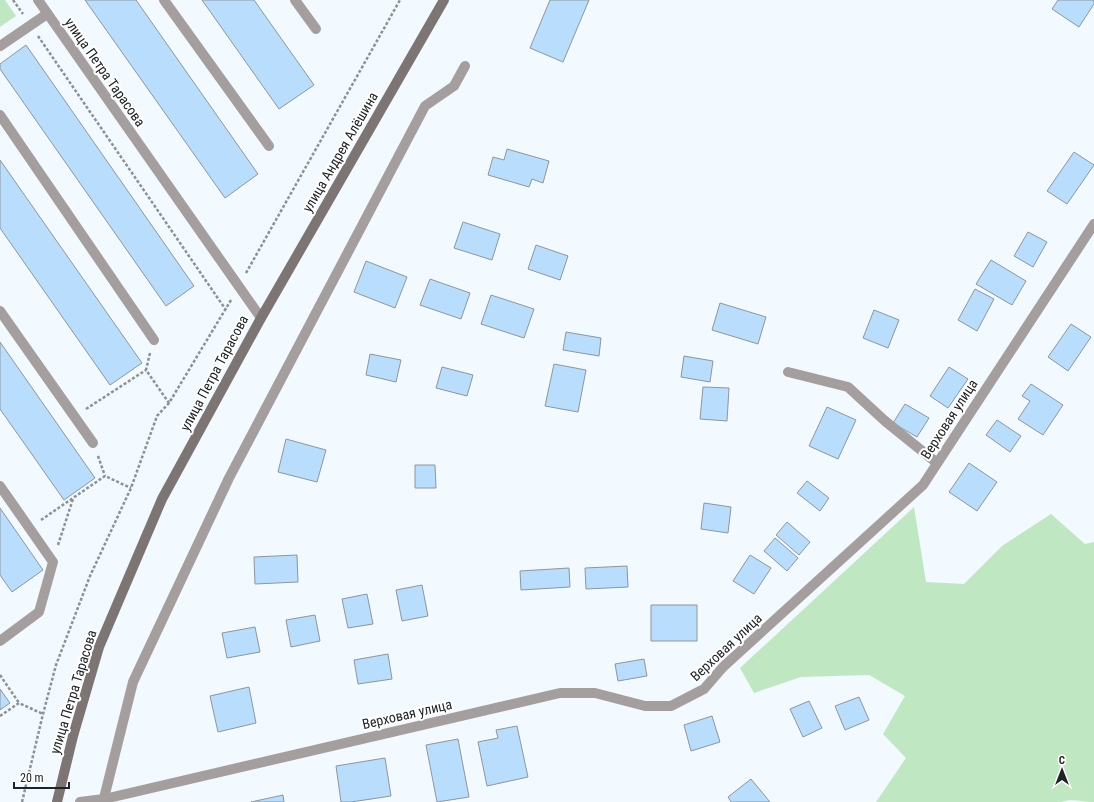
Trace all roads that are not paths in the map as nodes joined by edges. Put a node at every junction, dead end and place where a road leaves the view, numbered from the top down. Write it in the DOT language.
graph roads {
  1 [pos="38,0"];
  2 [pos="164,0"];
  3 [pos="295,0"];
  4 [pos="444,0"];
  5 [pos="47,14"];
  6 [pos="316,29"];
  7 [pos="0,46"];
  8 [pos="465,66"];
  9 [pos="0,115"];
  10 [pos="268,146"];
  11 [pos="1094,224"];
  12 [pos="0,311"];
  13 [pos="261,318"];
  14 [pos="154,340"];
  15 [pos="788,372"];
  16 [pos="93,443"];
  17 [pos="937,463"];
  18 [pos="0,486"];
  19 [pos="0,641"];
  20 [pos="104,800"];
  21 [pos="57,802"];
  22 [pos="80,802"];
  1 -- 5 [label="street, улица Петра Тарасова"];
  2 -- 10 [label="street"];
  3 -- 6 [label="street"];
  4 -- 13 [label="street, улица Андрея Алёшина"];
  5 -- 7 [label="street"];
  5 -- 13 [label="street, улица Петра Тарасова"];
  8 -- 20 [label="street"];
  9 -- 14 [label="street"];
  11 -- 17 [label="street, Верховая улица"];
  12 -- 16 [label="street"];
  13 -- 21 [label="street, улица Петра Тарасова"];
  15 -- 17 [label="street"];
  17 -- 20 [label="street, Верховая улица"];
  18 -- 19 [label="street"];
  20 -- 22 [label="street, Верховая улица"];
}
